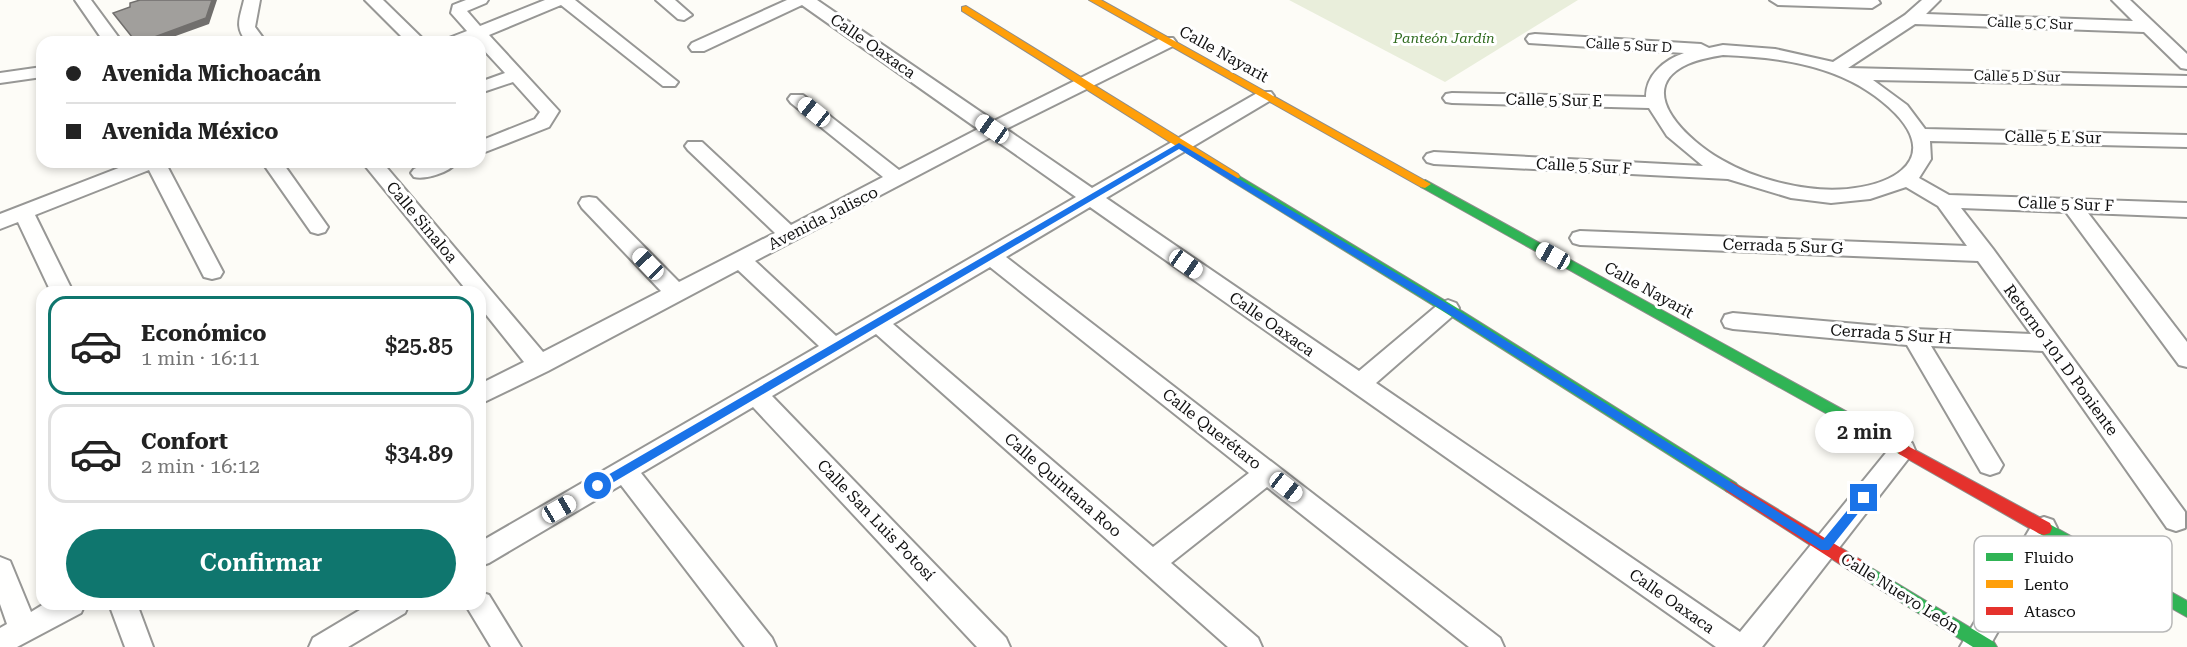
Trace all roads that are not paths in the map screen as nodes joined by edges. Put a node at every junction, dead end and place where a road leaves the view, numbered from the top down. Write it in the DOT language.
graph roads {
  1 [pos="83,0"];
  2 [pos="252,0"];
  3 [pos="373,0"];
  4 [pos="480,0"];
  5 [pos="560,0"];
  6 [pos="565,0"];
  7 [pos="664,0"];
  8 [pos="800,0"];
  9 [pos="806,0"];
  10 [pos="1094,0"];
  11 [pos="1778,0"];
  12 [pos="1932,0"];
  13 [pos="2120,0"];
  14 [pos="966,9"];
  15 [pos="1886,13"];
  16 [pos="684,15"];
  17 [pos="2149,27"];
  18 [pos="478,33"];
  19 [pos="109,36"];
  20 [pos="250,36"];
  21 [pos="411,36"];
  22 [pos="470,36"];
  23 [pos="481,36"];
  24 [pos="1535,39"];
  25 [pos="486,41"];
  26 [pos="1167,42"];
  27 [pos="699,47"];
  28 [pos="1723,50"];
  29 [pos="2187,64"];
  30 [pos="1840,71"];
  31 [pos="36,73"];
  32 [pos="517,74"];
  33 [pos="0,78"];
  34 [pos="2187,81"];
  35 [pos="669,82"];
  36 [pos="1082,85"];
  37 [pos="486,86"];
  38 [pos="1265,96"];
  39 [pos="1452,98"];
  40 [pos="797,99"];
  41 [pos="1656,103"];
  42 [pos="992,129"];
  43 [pos="1919,135"];
  44 [pos="2187,141"];
  45 [pos="486,146"];
  46 [pos="695,146"];
  47 [pos="1179,146"];
  48 [pos="1434,158"];
  49 [pos="139,168"];
  50 [pos="157,168"];
  51 [pos="276,168"];
  52 [pos="377,168"];
  53 [pos="433,168"];
  54 [pos="421,173"];
  55 [pos="1734,173"];
  56 [pos="1906,179"];
  57 [pos="898,180"];
  58 [pos="1090,198"];
  59 [pos="1945,201"];
  60 [pos="589,203"];
  61 [pos="2071,204"];
  62 [pos="2186,211"];
  63 [pos="24,213"];
  64 [pos="0,222"];
  65 [pos="318,227"];
  66 [pos="790,235"];
  67 [pos="1580,238"];
  68 [pos="1986,254"];
  69 [pos="991,257"];
  70 [pos="741,260"];
  71 [pos="212,272"];
  72 [pos="59,286"];
  73 [pos="475,286"];
  74 [pos="677,294"];
  75 [pos="486,299"];
  76 [pos="1448,308"];
  77 [pos="1733,321"];
  78 [pos="878,323"];
  79 [pos="1914,337"];
  80 [pos="2050,343"];
  81 [pos="834,347"];
  82 [pos="2187,359"];
  83 [pos="540,364"];
  84 [pos="1359,384"];
  85 [pos="486,393"];
  86 [pos="756,394"];
  87 [pos="1903,450"];
  88 [pos="1990,465"];
  89 [pos="624,471"];
  90 [pos="1268,472"];
  91 [pos="2176,520"];
  92 [pos="2044,528"];
  93 [pos="2040,536"];
  94 [pos="2058,536"];
  95 [pos="1825,547"];
  96 [pos="486,552"];
  97 [pos="1152,563"];
  98 [pos="0,569"];
  99 [pos="2172,601"];
  100 [pos="60,610"];
  101 [pos="125,610"];
  102 [pos="385,610"];
  103 [pos="483,610"];
  104 [pos="2187,610"];
  105 [pos="12,636"];
  106 [pos="1980,645"];
  107 [pos="139,647"];
  108 [pos="323,647"];
  109 [pos="507,647"];
  110 [pos="762,647"];
  111 [pos="996,647"];
  112 [pos="1248,647"];
  113 [pos="1490,647"];
  114 [pos="1739,647"];
  115 [pos="1745,647"];
  1 -- 19 [label="street"];
  2 -- 20 [label="street"];
  3 -- 21 [label="street"];
  4 -- 18 [label="street"];
  5 -- 18 [label="street"];
  6 -- 35 [label="street"];
  7 -- 16 [label="street"];
  8 -- 27 [label="street"];
  9 -- 42 [label="street, Calle Oaxaca"];
  10 -- 26 [label="street, Calle Nayarit"];
  11 -- 15 [label="street, Calle 5 C Sur"];
  12 -- 15 [label="street"];
  13 -- 17 [label="street"];
  14 -- 36 [label="street, Calle Nuevo León"];
  15 -- 17 [label="street, Calle 5 C Sur"];
  15 -- 30 [label="street"];
  17 -- 29 [label="street"];
  18 -- 22 [label="street"];
  18 -- 23 [label="street"];
  24 -- 28 [label="street, Calle 5 Sur D"];
  25 -- 32 [label="street"];
  26 -- 36 [label="street, Avenida Jalisco"];
  26 -- 38 [label="street, Calle Nayarit"];
  28 -- 30 [label="street, Calle 5 Sur D"];
  28 -- 41 [label="street"];
  30 -- 34 [label="street, Calle 5 D Sur"];
  30 -- 43 [label="street"];
  31 -- 33 [label="street"];
  32 -- 37 [label="street"];
  32 -- 45 [label="street"];
  36 -- 42 [label="street, Avenida Jalisco"];
  36 -- 47 [label="street, Calle Nuevo León"];
  38 -- 47 [label="street"];
  38 -- 87 [label="street, Calle Nayarit"];
  39 -- 41 [label="street, Calle 5 Sur E"];
  40 -- 57 [label="street"];
  41 -- 55 [label="street"];
  42 -- 57 [label="street, Avenida Jalisco"];
  42 -- 58 [label="street, Calle Oaxaca"];
  43 -- 44 [label="street, Calle 5 E Sur"];
  43 -- 56 [label="street"];
  46 -- 66 [label="street"];
  47 -- 58 [label="street"];
  47 -- 76 [label="street, Calle Nuevo León"];
  48 -- 55 [label="street, Calle 5 Sur F"];
  49 -- 63 [label="street"];
  50 -- 71 [label="street"];
  51 -- 65 [label="street"];
  52 -- 73 [label="street, Calle Sinaloa"];
  53 -- 54 [label="street"];
  55 -- 56 [label="street"];
  56 -- 59 [label="street"];
  57 -- 66 [label="street, Avenida Jalisco"];
  58 -- 69 [label="street"];
  58 -- 84 [label="street, Calle Oaxaca"];
  59 -- 61 [label="street, Calle 5 Sur F"];
  59 -- 68 [label="street, Retorno 101 D Poniente"];
  60 -- 74 [label="street"];
  61 -- 62 [label="street, Calle 5 Sur F"];
  61 -- 82 [label="street"];
  63 -- 64 [label="street"];
  63 -- 72 [label="street"];
  66 -- 70 [label="street, Avenida Jalisco"];
  67 -- 68 [label="street, Cerrada 5 Sur G"];
  68 -- 80 [label="street, Retorno 101 D Poniente"];
  69 -- 78 [label="street"];
  69 -- 90 [label="street, Calle Querétaro"];
  70 -- 74 [label="street, Avenida Jalisco"];
  70 -- 81 [label="street"];
  74 -- 83 [label="street, Avenida Jalisco"];
  75 -- 83 [label="street, Calle Sinaloa"];
  76 -- 84 [label="street"];
  76 -- 95 [label="street, Calle Nuevo León"];
  77 -- 79 [label="street, Cerrada 5 Sur H"];
  78 -- 81 [label="street"];
  78 -- 97 [label="street, Calle Quintana Roo"];
  79 -- 80 [label="street, Cerrada 5 Sur H"];
  79 -- 88 [label="street"];
  80 -- 91 [label="street, Retorno 101 D Poniente"];
  81 -- 86 [label="street"];
  83 -- 85 [label="street, Avenida Jalisco"];
  84 -- 114 [label="street, Calle Oaxaca"];
  86 -- 89 [label="street"];
  86 -- 111 [label="street, Calle San Luis Potosí"];
  87 -- 92 [label="street, Calle Nayarit"];
  87 -- 95 [label="street"];
  89 -- 96 [label="street"];
  89 -- 110 [label="street"];
  90 -- 97 [label="street"];
  90 -- 113 [label="street, Calle Querétaro"];
  92 -- 93 [label="street"];
  92 -- 94 [label="street, Calle Nayarit"];
  95 -- 106 [label="street, Calle Nuevo León"];
  95 -- 115 [label="street"];
  97 -- 112 [label="street, Calle Quintana Roo"];
  98 -- 105 [label="street"];
  99 -- 104 [label="street, Calle Nayarit"];
  100 -- 105 [label="street"];
  101 -- 107 [label="street"];
  102 -- 108 [label="street"];
  103 -- 109 [label="street"];
}
